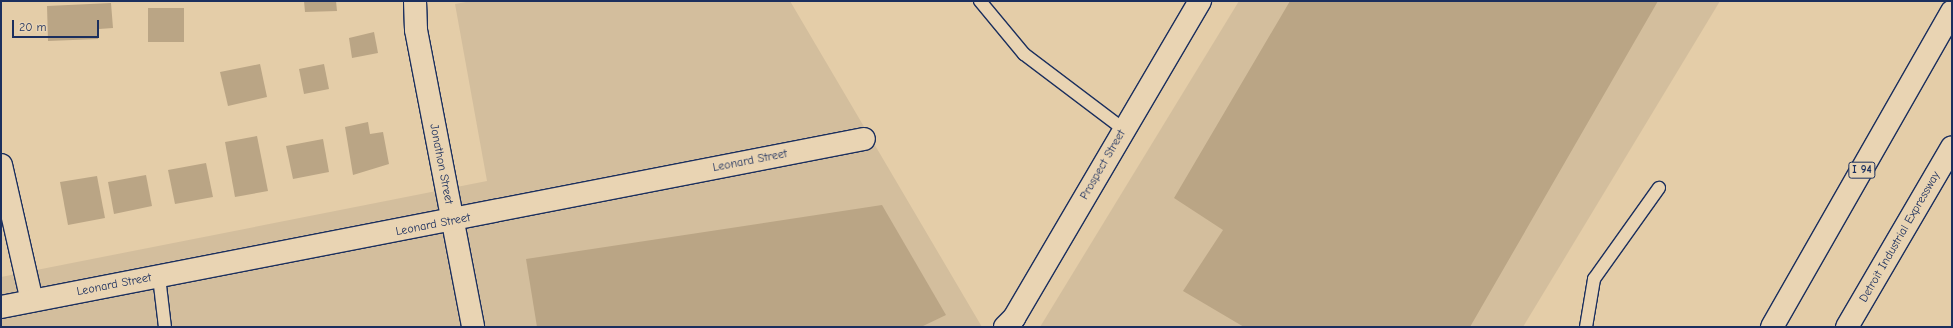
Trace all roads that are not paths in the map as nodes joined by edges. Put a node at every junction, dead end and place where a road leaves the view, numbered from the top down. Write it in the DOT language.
graph roads {
  1 [pos="415,1"];
  2 [pos="980,1"];
  3 [pos="1200,1"];
  4 [pos="1952,12"];
  5 [pos="1124,129"];
  6 [pos="864,139"];
  7 [pos="1952,147"];
  8 [pos="1,165"];
  9 [pos="1659,188"];
  10 [pos="451,221"];
  11 [pos="159,277"];
  12 [pos="32,301"];
  13 [pos="1,307"];
  14 [pos="165,327"];
  15 [pos="473,327"];
  16 [pos="1005,327"];
  17 [pos="1586,327"];
  18 [pos="1772,327"];
  19 [pos="1848,327"];
  1 -- 10 [label="main road, Jonathon Street"];
  2 -- 5 [label="lane"];
  3 -- 5 [label="main road, Prospect Street"];
  4 -- 18 [label="main road, I 94"];
  5 -- 16 [label="main road, Prospect Street"];
  6 -- 10 [label="main road, Leonard Street"];
  7 -- 19 [label="main road, Detroit Industrial Expressway"];
  8 -- 12 [label="main road"];
  9 -- 17 [label="lane"];
  10 -- 11 [label="main road, Leonard Street"];
  10 -- 15 [label="main road, Jonathon Street"];
  11 -- 12 [label="main road, Leonard Street"];
  11 -- 14 [label="lane"];
  12 -- 13 [label="main road, Leonard Street"];
}
